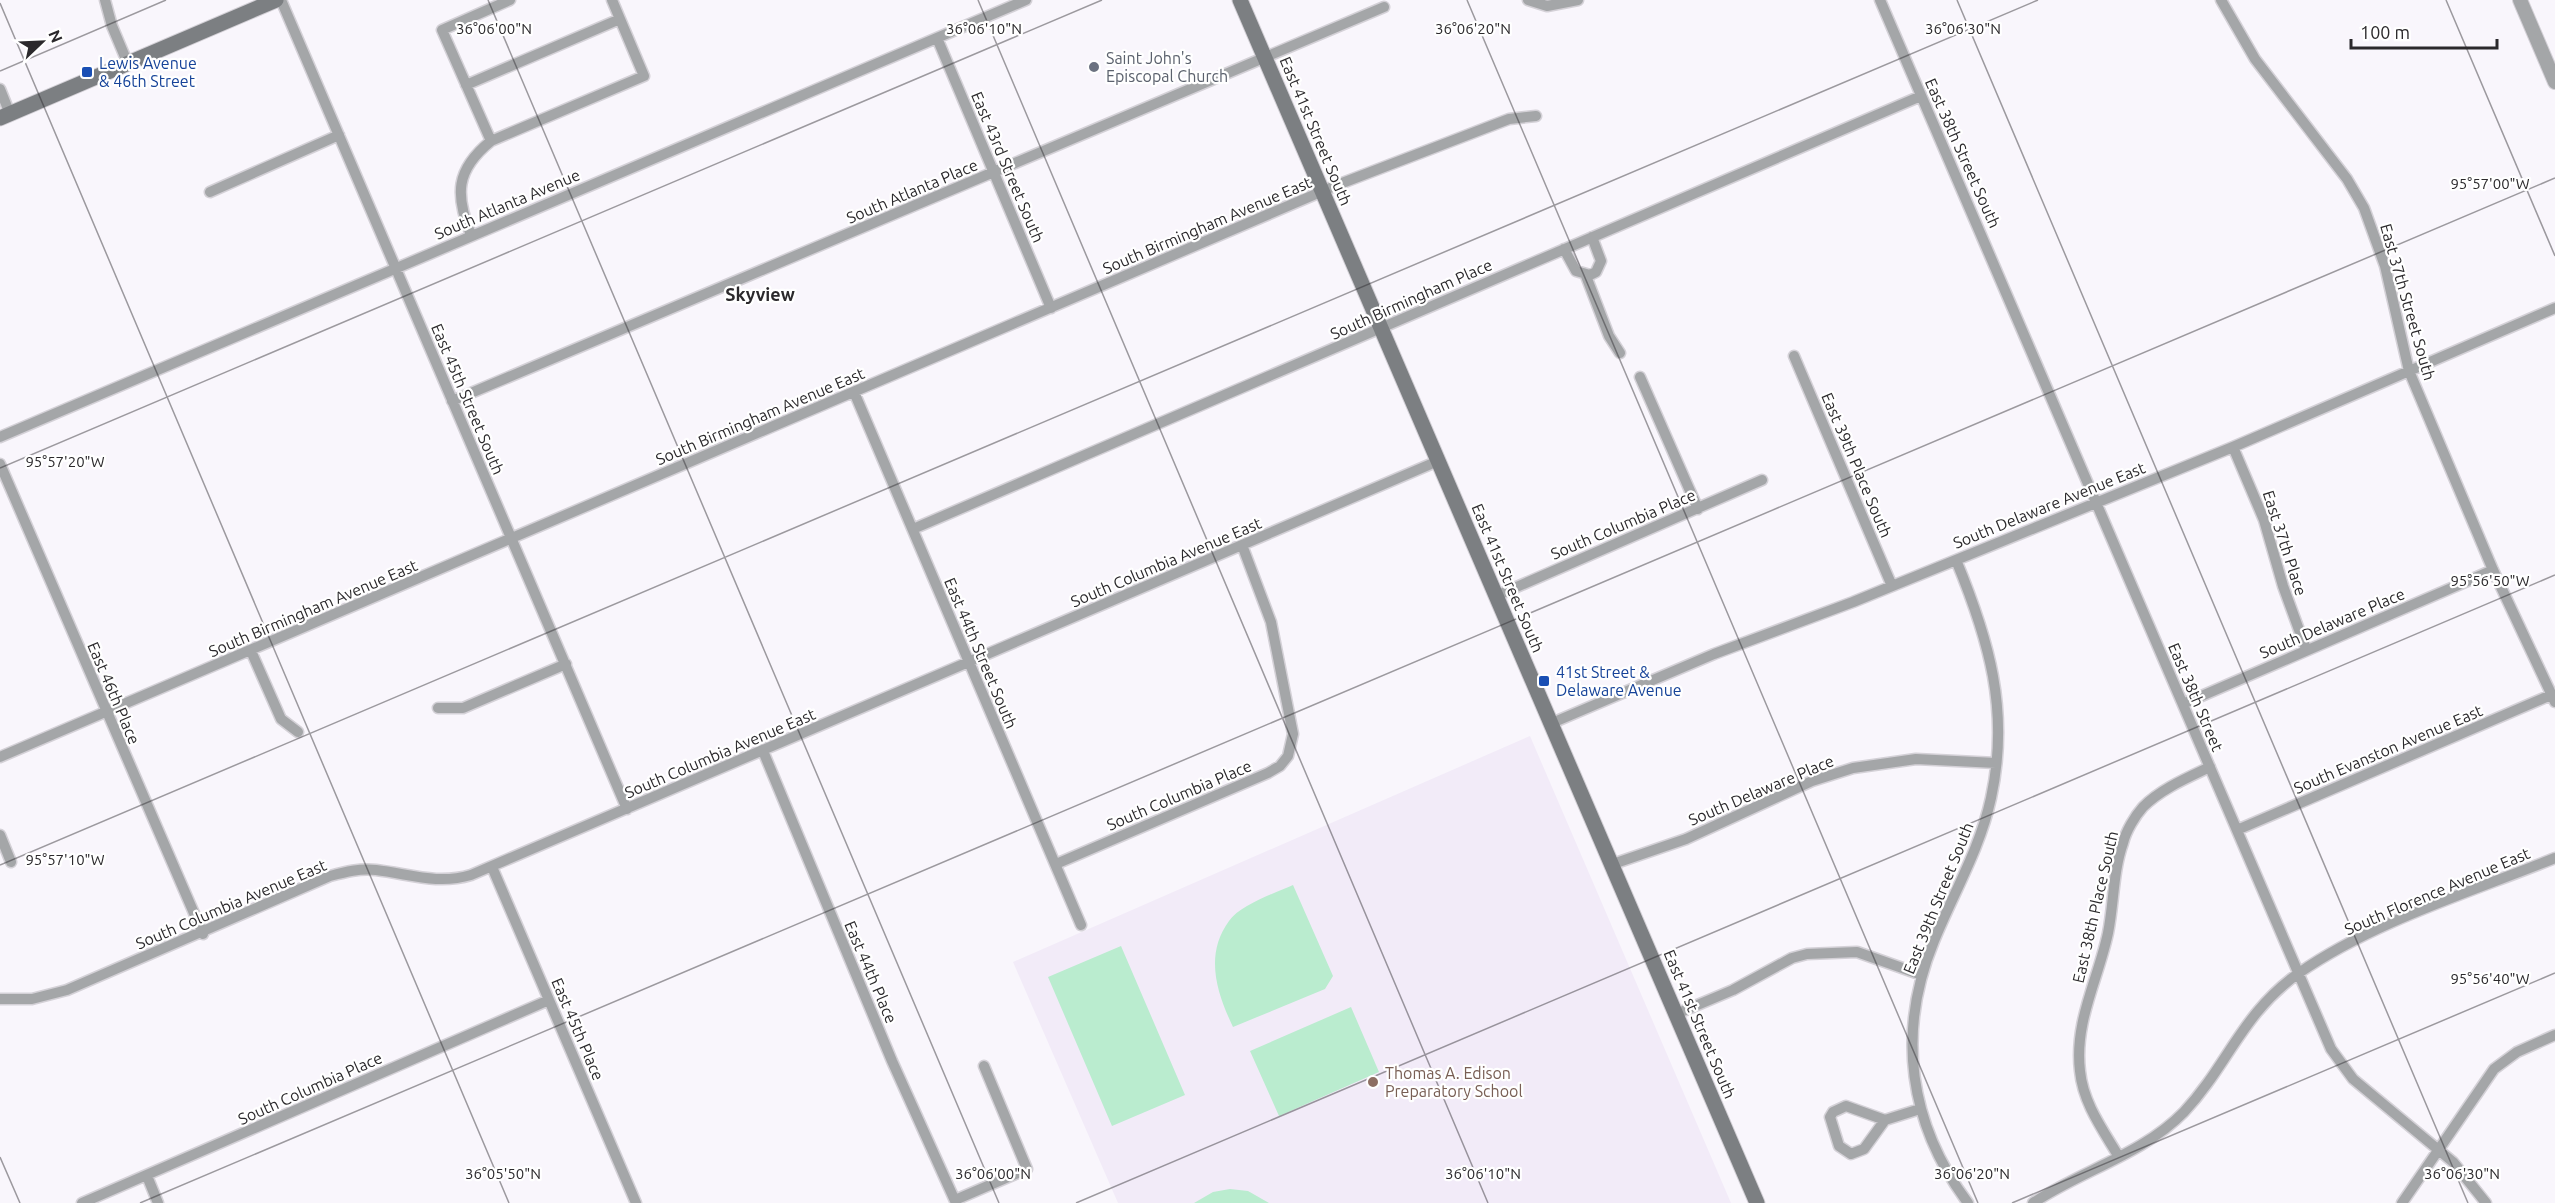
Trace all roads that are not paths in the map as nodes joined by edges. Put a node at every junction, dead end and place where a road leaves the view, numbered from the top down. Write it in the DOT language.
graph roads {
  1 [pos="105,0"];
  2 [pos="276,0"];
  3 [pos="281,0"];
  4 [pos="510,0"];
  5 [pos="612,0"];
  6 [pos="1026,0"];
  7 [pos="1240,0"];
  8 [pos="1528,0"];
  9 [pos="1578,0"];
  10 [pos="1880,0"];
  11 [pos="2221,0"];
  12 [pos="2520,0"];
  13 [pos="1384,7"];
  14 [pos="620,19"];
  15 [pos="937,38"];
  16 [pos="1265,58"];
  17 [pos="128,64"];
  18 [pos="2555,82"];
  19 [pos="466,85"];
  20 [pos="0,89"];
  21 [pos="1921,96"];
  22 [pos="5,116"];
  23 [pos="1536,116"];
  24 [pos="339,135"];
  25 [pos="491,141"];
  26 [pos="994,173"];
  27 [pos="210,192"];
  28 [pos="1322,192"];
  29 [pos="471,235"];
  30 [pos="1592,237"];
  31 [pos="1564,249"];
  32 [pos="396,269"];
  33 [pos="1586,276"];
  34 [pos="1052,308"];
  35 [pos="2555,308"];
  36 [pos="2018,318"];
  37 [pos="1381,328"];
  38 [pos="1620,353"];
  39 [pos="1794,356"];
  40 [pos="2409,371"];
  41 [pos="1640,377"];
  42 [pos="854,392"];
  43 [pos="452,402"];
  44 [pos="0,437"];
  45 [pos="2233,447"];
  46 [pos="1438,461"];
  47 [pos="0,464"];
  48 [pos="1762,480"];
  49 [pos="2097,502"];
  50 [pos="1698,509"];
  51 [pos="913,529"];
  52 [pos="512,540"];
  53 [pos="1242,545"];
  54 [pos="1956,560"];
  55 [pos="2493,570"];
  56 [pos="1892,586"];
  57 [pos="1496,596"];
  58 [pos="2306,649"];
  59 [pos="251,651"];
  60 [pos="968,663"];
  61 [pos="566,664"];
  62 [pos="2553,698"];
  63 [pos="2183,704"];
  64 [pos="438,708"];
  65 [pos="105,714"];
  66 [pos="1552,723"];
  67 [pos="298,732"];
  68 [pos="763,751"];
  69 [pos="0,757"];
  70 [pos="1996,763"];
  71 [pos="2210,767"];
  72 [pos="627,809"];
  73 [pos="2237,830"];
  74 [pos="0,835"];
  75 [pos="2555,858"];
  76 [pos="11,862"];
  77 [pos="1056,864"];
  78 [pos="1613,864"];
  79 [pos="492,867"];
  80 [pos="1081,925"];
  81 [pos="202,934"];
  82 [pos="2298,974"];
  83 [pos="1922,975"];
  84 [pos="0,999"];
  85 [pos="549,1000"];
  86 [pos="1676,1014"];
  87 [pos="2555,1035"];
  88 [pos="984,1066"];
  89 [pos="1920,1109"];
  90 [pos="1885,1120"];
  91 [pos="2438,1150"];
  92 [pos="2119,1157"];
  93 [pos="147,1176"];
  94 [pos="955,1202"];
  95 [pos="82,1203"];
  96 [pos="158,1203"];
  97 [pos="636,1203"];
  98 [pos="1757,1203"];
  99 [pos="1968,1203"];
  100 [pos="2033,1203"];
  101 [pos="2402,1203"];
  102 [pos="2486,1203"];
  1 -- 17 [label="street"];
  2 -- 17 [label="main road"];
  3 -- 24 [label="street, East 45th Street South"];
  4 -- 19 [label="street"];
  5 -- 14 [label="street"];
  6 -- 15 [label="street, South Atlanta Avenue"];
  7 -- 16 [label="main road, East 41st Street South"];
  8 -- 9 [label="street"];
  10 -- 21 [label="street, East 38th Street South"];
  11 -- 40 [label="street, East 37th Street South"];
  12 -- 18 [label="street"];
  13 -- 16 [label="street, South Atlanta Place"];
  14 -- 19 [label="street"];
  14 -- 25 [label="street"];
  15 -- 26 [label="street, East 43rd Street South"];
  15 -- 29 [label="street, South Atlanta Avenue"];
  16 -- 26 [label="street, South Atlanta Place"];
  16 -- 28 [label="main road, East 41st Street South"];
  17 -- 22 [label="main road"];
  19 -- 25 [label="street"];
  20 -- 22 [label="street"];
  21 -- 30 [label="street, South Birmingham Place"];
  21 -- 36 [label="street, East 38th Street South"];
  23 -- 28 [label="street, South Birmingham Avenue East"];
  24 -- 27 [label="street"];
  24 -- 32 [label="street, East 45th Street South"];
  25 -- 29 [label="street"];
  26 -- 34 [label="street, East 43rd Street South"];
  26 -- 43 [label="street, South Atlanta Place"];
  28 -- 34 [label="street, South Birmingham Avenue East"];
  28 -- 37 [label="main road, East 41st Street South"];
  29 -- 32 [label="street, South Atlanta Avenue"];
  30 -- 31 [label="street, South Birmingham Place"];
  30 -- 33 [label="street"];
  31 -- 33 [label="street"];
  31 -- 37 [label="street, South Birmingham Place"];
  32 -- 43 [label="street, East 45th Street South"];
  32 -- 44 [label="street, South Atlanta Avenue"];
  33 -- 38 [label="street"];
  34 -- 42 [label="street, South Birmingham Avenue East"];
  35 -- 40 [label="street, South Delaware Avenue East"];
  36 -- 49 [label="street, East 38th Street"];
  37 -- 46 [label="main road, East 41st Street South"];
  37 -- 51 [label="street, South Birmingham Place"];
  39 -- 56 [label="street, East 39th Place South"];
  40 -- 45 [label="street, South Delaware Avenue East"];
  40 -- 55 [label="street, East 37th Street South"];
  41 -- 50 [label="street"];
  42 -- 51 [label="street, East 44th Street South"];
  42 -- 52 [label="street, South Birmingham Avenue East"];
  43 -- 52 [label="street, East 45th Street South"];
  45 -- 49 [label="street, South Delaware Avenue East"];
  45 -- 58 [label="street, East 37th Place"];
  46 -- 53 [label="street, South Columbia Avenue East"];
  46 -- 57 [label="main road, East 41st Street South"];
  47 -- 65 [label="street, East 46th Place"];
  48 -- 50 [label="street, South Columbia Place"];
  49 -- 54 [label="street, South Delaware Avenue East"];
  49 -- 63 [label="street, East 38th Street"];
  50 -- 57 [label="street, South Columbia Place"];
  51 -- 60 [label="street, East 44th Street South"];
  52 -- 59 [label="street, South Birmingham Avenue East"];
  52 -- 61 [label="street, East 45th Street South"];
  53 -- 60 [label="street, South Columbia Avenue East"];
  53 -- 77 [label="street, South Columbia Place"];
  54 -- 56 [label="street, South Delaware Avenue East"];
  54 -- 70 [label="street, East 39th Street South"];
  55 -- 58 [label="street, South Delaware Place"];
  55 -- 62 [label="street, East 37th Street South"];
  56 -- 66 [label="street, South Delaware Avenue East"];
  57 -- 66 [label="main road, East 41st Street South"];
  58 -- 63 [label="street, South Delaware Place"];
  59 -- 65 [label="street, South Birmingham Avenue East"];
  59 -- 67 [label="street"];
  60 -- 68 [label="street, South Columbia Avenue East"];
  60 -- 77 [label="street, East 44th Street South"];
  61 -- 64 [label="street"];
  61 -- 72 [label="street, East 45th Street South"];
  62 -- 73 [label="street, South Evanston Avenue East"];
  63 -- 71 [label="street, East 38th Street"];
  65 -- 69 [label="street, South Birmingham Avenue East"];
  65 -- 81 [label="street, East 46th Place"];
  66 -- 78 [label="main road, East 41st Street South"];
  68 -- 72 [label="street, South Columbia Avenue East"];
  68 -- 94 [label="street, East 44th Place"];
  70 -- 78 [label="street, South Delaware Place"];
  70 -- 83 [label="street, East 39th Street South"];
  71 -- 73 [label="street, East 38th Street"];
  71 -- 92 [label="street, East 38th Place South"];
  72 -- 79 [label="street, South Columbia Avenue East"];
  73 -- 82 [label="street, East 38th Street"];
  74 -- 76 [label="street"];
  75 -- 82 [label="street, South Florence Avenue East"];
  77 -- 80 [label="street, East 44th Street South"];
  78 -- 86 [label="main road, East 41st Street South"];
  79 -- 81 [label="street, South Columbia Avenue East"];
  79 -- 85 [label="street, East 45th Place"];
  81 -- 84 [label="street, South Columbia Avenue East"];
  82 -- 91 [label="street, East 38th Street"];
  82 -- 92 [label="street, South Florence Avenue East"];
  83 -- 86 [label="street"];
  83 -- 89 [label="street, East 39th Street South"];
  85 -- 93 [label="street, South Columbia Place"];
  85 -- 97 [label="street, East 45th Place"];
  86 -- 98 [label="main road, East 41st Street South"];
  87 -- 91 [label="street"];
  88 -- 94 [label="street"];
  89 -- 90 [label="street"];
  89 -- 99 [label="street, East 39th Street South"];
  90 -- 90 [label="street"];
  91 -- 101 [label="street"];
  91 -- 102 [label="street"];
  92 -- 100 [label="street, South Florence Avenue East"];
  93 -- 95 [label="street, South Columbia Place"];
  93 -- 96 [label="street"];
}
